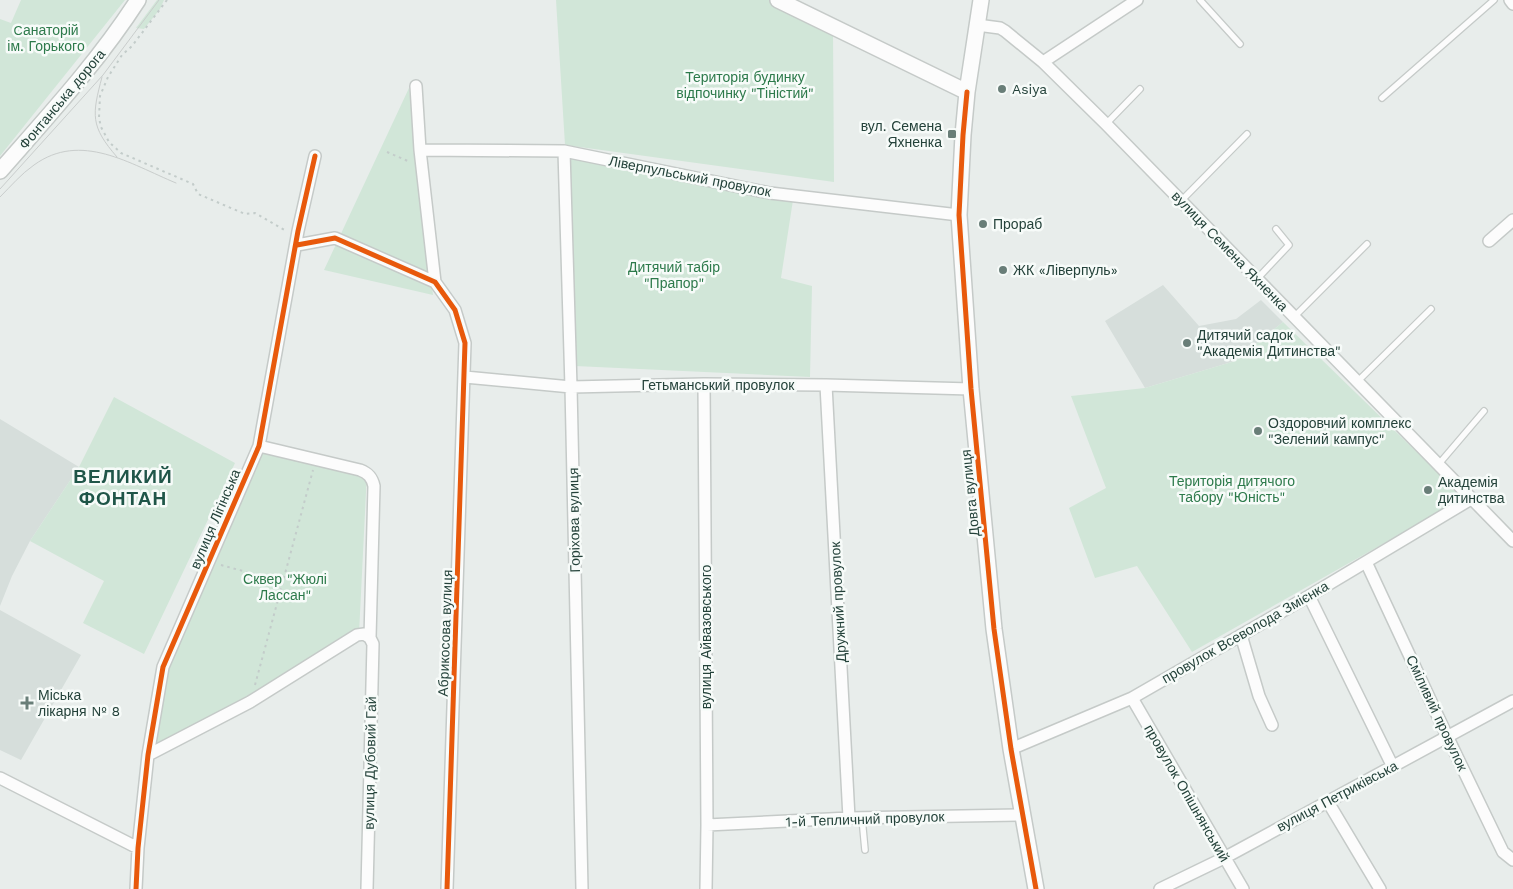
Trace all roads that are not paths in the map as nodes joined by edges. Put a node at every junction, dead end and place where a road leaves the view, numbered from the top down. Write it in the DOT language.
graph roads {
  1 [pos="138,0"];
  2 [pos="778,0"];
  3 [pos="980,0"];
  4 [pos="1137,0"];
  5 [pos="1200,0"];
  6 [pos="1494,0"];
  7 [pos="1510,0"];
  8 [pos="1513,4"];
  9 [pos="977,25"];
  10 [pos="1240,44"];
  11 [pos="1043,62"];
  12 [pos="416,86"];
  13 [pos="1140,89"];
  14 [pos="967,92"];
  15 [pos="1382,98"];
  16 [pos="1106,124"];
  17 [pos="1247,134"];
  18 [pos="420,150"];
  19 [pos="564,151"];
  20 [pos="315,156"];
  21 [pos="0,171"];
  22 [pos="1181,200"];
  23 [pos="958,215"];
  24 [pos="1513,220"];
  25 [pos="1276,229"];
  26 [pos="1489,241"];
  27 [pos="1367,244"];
  28 [pos="297,245"];
  29 [pos="1257,279"];
  30 [pos="435,282"];
  31 [pos="1431,309"];
  32 [pos="1294,317"];
  33 [pos="465,377"];
  34 [pos="1357,382"];
  35 [pos="704,384"];
  36 [pos="826,385"];
  37 [pos="571,387"];
  38 [pos="971,389"];
  39 [pos="1484,411"];
  40 [pos="259,446"];
  41 [pos="1438,465"];
  42 [pos="1471,499"];
  43 [pos="1513,541"];
  44 [pos="1366,562"];
  45 [pos="1309,596"];
  46 [pos="1241,635"];
  47 [pos="370,638"];
  48 [pos="1132,698"];
  49 [pos="1513,701"];
  50 [pos="1272,725"];
  51 [pos="1446,736"];
  52 [pos="1011,749"];
  53 [pos="148,755"];
  54 [pos="1393,767"];
  55 [pos="0,778"];
  56 [pos="1328,802"];
  57 [pos="1023,815"];
  58 [pos="850,818"];
  59 [pos="862,818"];
  60 [pos="707,825"];
  61 [pos="138,848"];
  62 [pos="865,850"];
  63 [pos="1224,858"];
  64 [pos="1513,860"];
  65 [pos="136,889"];
  66 [pos="367,889"];
  67 [pos="447,889"];
  68 [pos="582,889"];
  69 [pos="706,889"];
  70 [pos="1036,889"];
  71 [pos="1160,889"];
  72 [pos="1243,889"];
  73 [pos="1380,889"];
  1 -- 21 [label="street, Фонтанська дорога"];
  2 -- 14 [label="street"];
  3 -- 9 [label="street, Довга вулиця"];
  4 -- 11 [label="street"];
  5 -- 10 [label="lane"];
  6 -- 15 [label="lane"];
  7 -- 8 [label="street"];
  9 -- 11 [label="street, вулиця Семена Яхненка"];
  9 -- 14 [label="street, Довга вулиця"];
  11 -- 16 [label="street, вулиця Семена Яхненка"];
  12 -- 18 [label="street"];
  13 -- 16 [label="lane"];
  14 -- 23 [label="street, Довга вулиця"];
  16 -- 22 [label="street, вулиця Семена Яхненка"];
  17 -- 22 [label="lane"];
  18 -- 19 [label="street, Ліверпульський провулок"];
  18 -- 30 [label="street"];
  19 -- 23 [label="street, Ліверпульський провулок"];
  19 -- 37 [label="street, Горіхова вулиця"];
  20 -- 28 [label="street, вулиця Лігінська"];
  22 -- 29 [label="street, вулиця Семена Яхненка"];
  23 -- 38 [label="street, Довга вулиця"];
  24 -- 26 [label="street"];
  25 -- 29 [label="lane"];
  27 -- 32 [label="lane"];
  28 -- 30 [label="street"];
  28 -- 40 [label="street, вулиця Лігінська"];
  29 -- 32 [label="street, вулиця Семена Яхненка"];
  30 -- 33 [label="street, Абрикосова вулиця"];
  31 -- 34 [label="lane"];
  32 -- 34 [label="street, вулиця Семена Яхненка"];
  33 -- 37 [label="street, Гетьманський провулок"];
  33 -- 67 [label="street, Абрикосова вулиця"];
  34 -- 41 [label="street, вулиця Семена Яхненка"];
  35 -- 36 [label="street, Гетьманський провулок"];
  35 -- 37 [label="street, Гетьманський провулок"];
  35 -- 60 [label="street, вулиця Айвазовського"];
  36 -- 38 [label="street, Гетьманський провулок"];
  36 -- 58 [label="street, Дружний провулок"];
  37 -- 68 [label="street, Горіхова вулиця"];
  38 -- 52 [label="street, Довга вулиця"];
  39 -- 41 [label="lane"];
  40 -- 47 [label="street, вулиця Дубовий Гай"];
  40 -- 53 [label="street, вулиця Лігінська"];
  41 -- 42 [label="street, вулиця Семена Яхненка"];
  42 -- 43 [label="street, вулиця Семена Яхненка"];
  42 -- 44 [label="street, провулок Всеволода Змієнка"];
  44 -- 45 [label="street, провулок Всеволода Змієнка"];
  44 -- 51 [label="street, Сміливий провулок"];
  45 -- 46 [label="street, провулок Всеволода Змієнка"];
  45 -- 54 [label="street"];
  46 -- 48 [label="street, провулок Всеволода Змієнка"];
  46 -- 50 [label="street"];
  47 -- 53 [label="street"];
  47 -- 66 [label="street, вулиця Дубовий Гай"];
  48 -- 52 [label="street, провулок Всеволода Змієнка"];
  48 -- 63 [label="street, провулок Опішнянський"];
  49 -- 51 [label="street, вулиця Петриківська"];
  51 -- 54 [label="street, вулиця Петриківська"];
  51 -- 64 [label="street, Сміливий провулок"];
  52 -- 57 [label="street, Довга вулиця"];
  53 -- 61 [label="street, вулиця Лігінська"];
  54 -- 56 [label="street, вулиця Петриківська"];
  55 -- 61 [label="street"];
  56 -- 63 [label="street, вулиця Петриківська"];
  56 -- 73 [label="street"];
  57 -- 59 [label="street, 1-й Тепличний провулок"];
  57 -- 70 [label="street, Довга вулиця"];
  58 -- 59 [label="street, 1-й Тепличний провулок"];
  58 -- 60 [label="street, 1-й Тепличний провулок"];
  59 -- 62 [label="lane"];
  60 -- 69 [label="street, вулиця Айвазовського"];
  61 -- 65 [label="street, вулиця Лігінська"];
  63 -- 71 [label="street, вулиця Петриківська"];
  63 -- 72 [label="street, провулок Опішнянський"];
}
